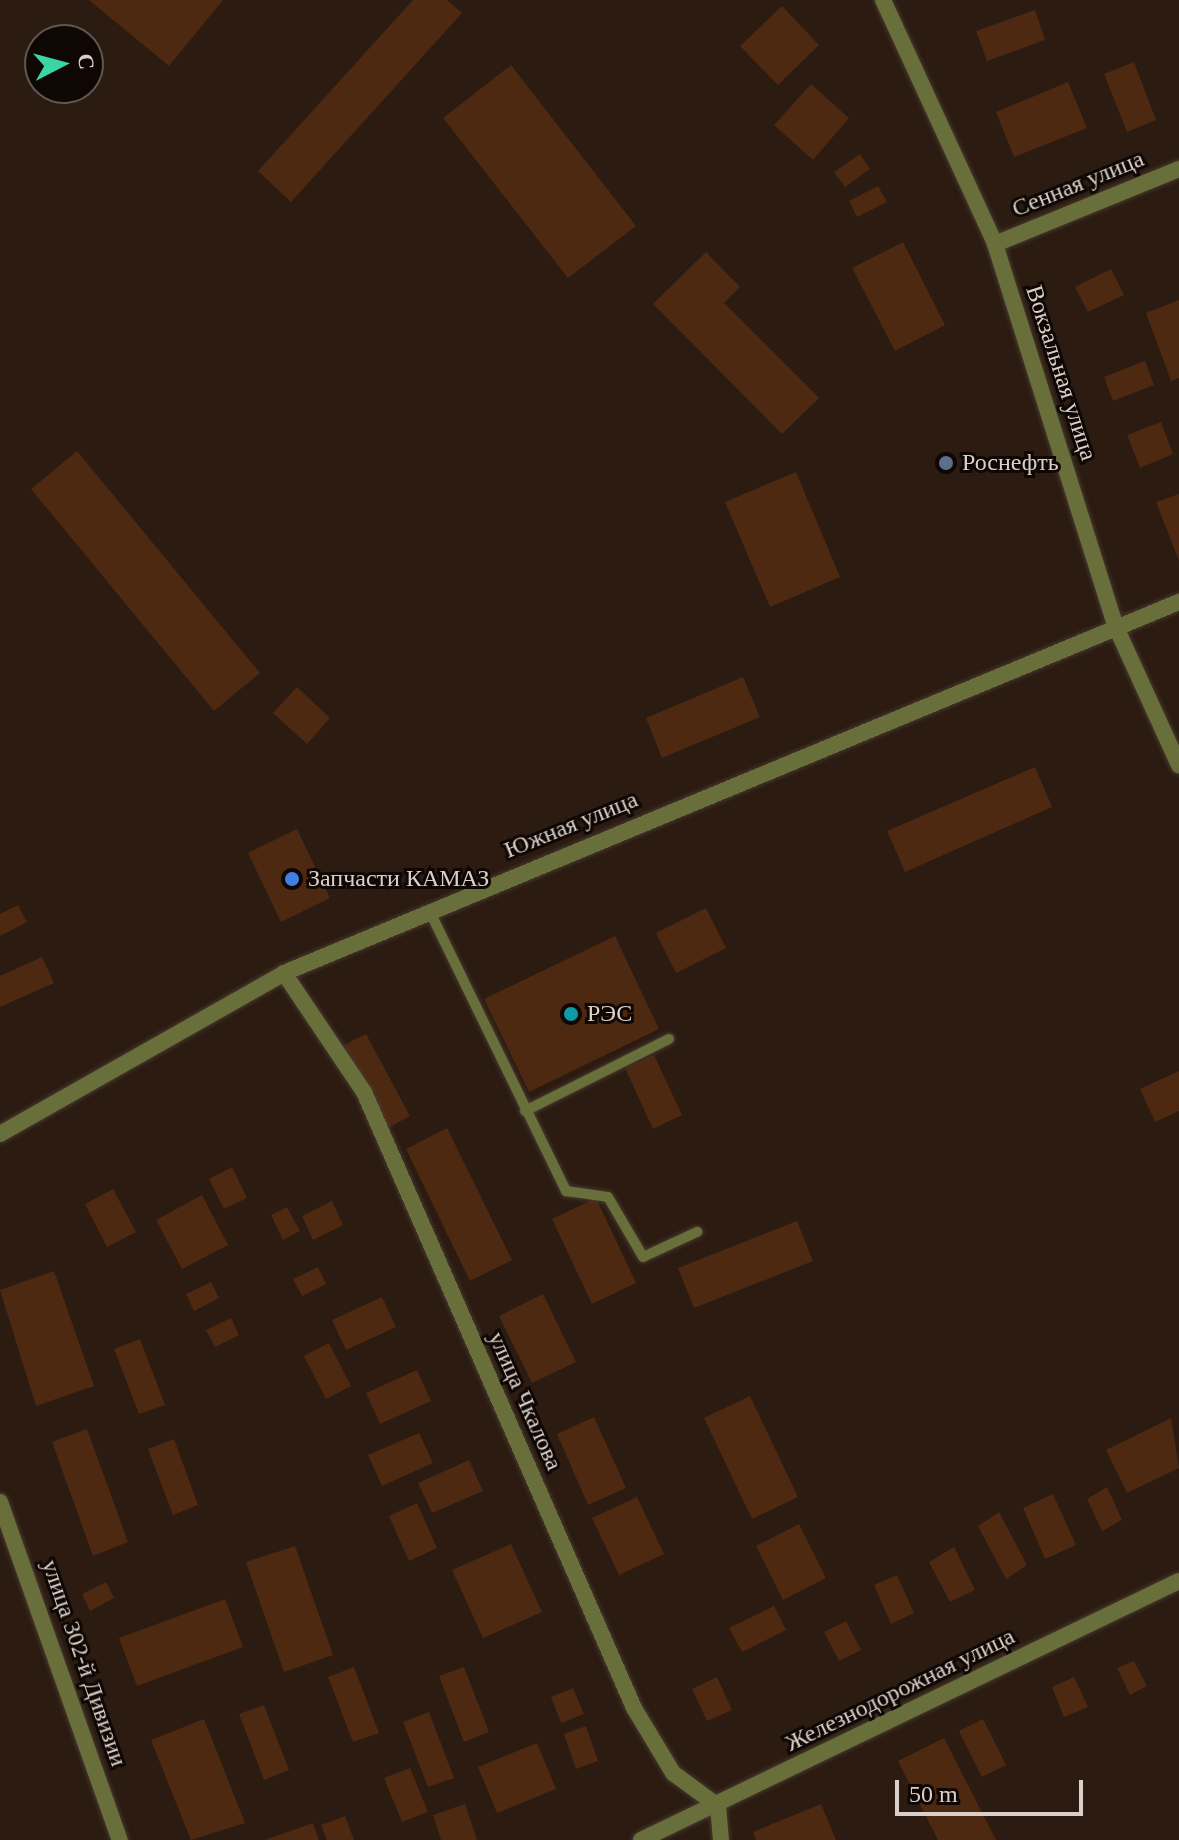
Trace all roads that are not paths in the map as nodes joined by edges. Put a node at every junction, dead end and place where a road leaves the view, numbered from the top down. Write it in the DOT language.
graph roads {
  1 [pos="883,0"];
  2 [pos="1179,169"];
  3 [pos="995,244"];
  4 [pos="1179,602"];
  5 [pos="1116,627"];
  6 [pos="1179,765"];
  7 [pos="429,910"];
  8 [pos="284,973"];
  9 [pos="669,1039"];
  10 [pos="525,1111"];
  11 [pos="0,1134"];
  12 [pos="697,1232"];
  13 [pos="0,1502"];
  14 [pos="1179,1581"];
  15 [pos="718,1806"];
  16 [pos="120,1840"];
  17 [pos="641,1840"];
  18 [pos="721,1840"];
  1 -- 3 [label="street, Вокзальная улица"];
  2 -- 3 [label="street, Сенная улица"];
  3 -- 5 [label="street, Вокзальная улица"];
  4 -- 5 [label="street, Южная улица"];
  5 -- 6 [label="street, Вокзальная улица"];
  5 -- 7 [label="street, Южная улица"];
  7 -- 8 [label="street, Южная улица"];
  7 -- 10 [label="lane"];
  8 -- 11 [label="street, Южная улица"];
  8 -- 15 [label="street, улица Чкалова"];
  9 -- 10 [label="lane"];
  10 -- 12 [label="lane"];
  13 -- 16 [label="street, улица 302-й Дивизии"];
  14 -- 15 [label="street, Железнодорожная улица"];
  15 -- 17 [label="street, Железнодорожная улица"];
  15 -- 18 [label="street"];
}
